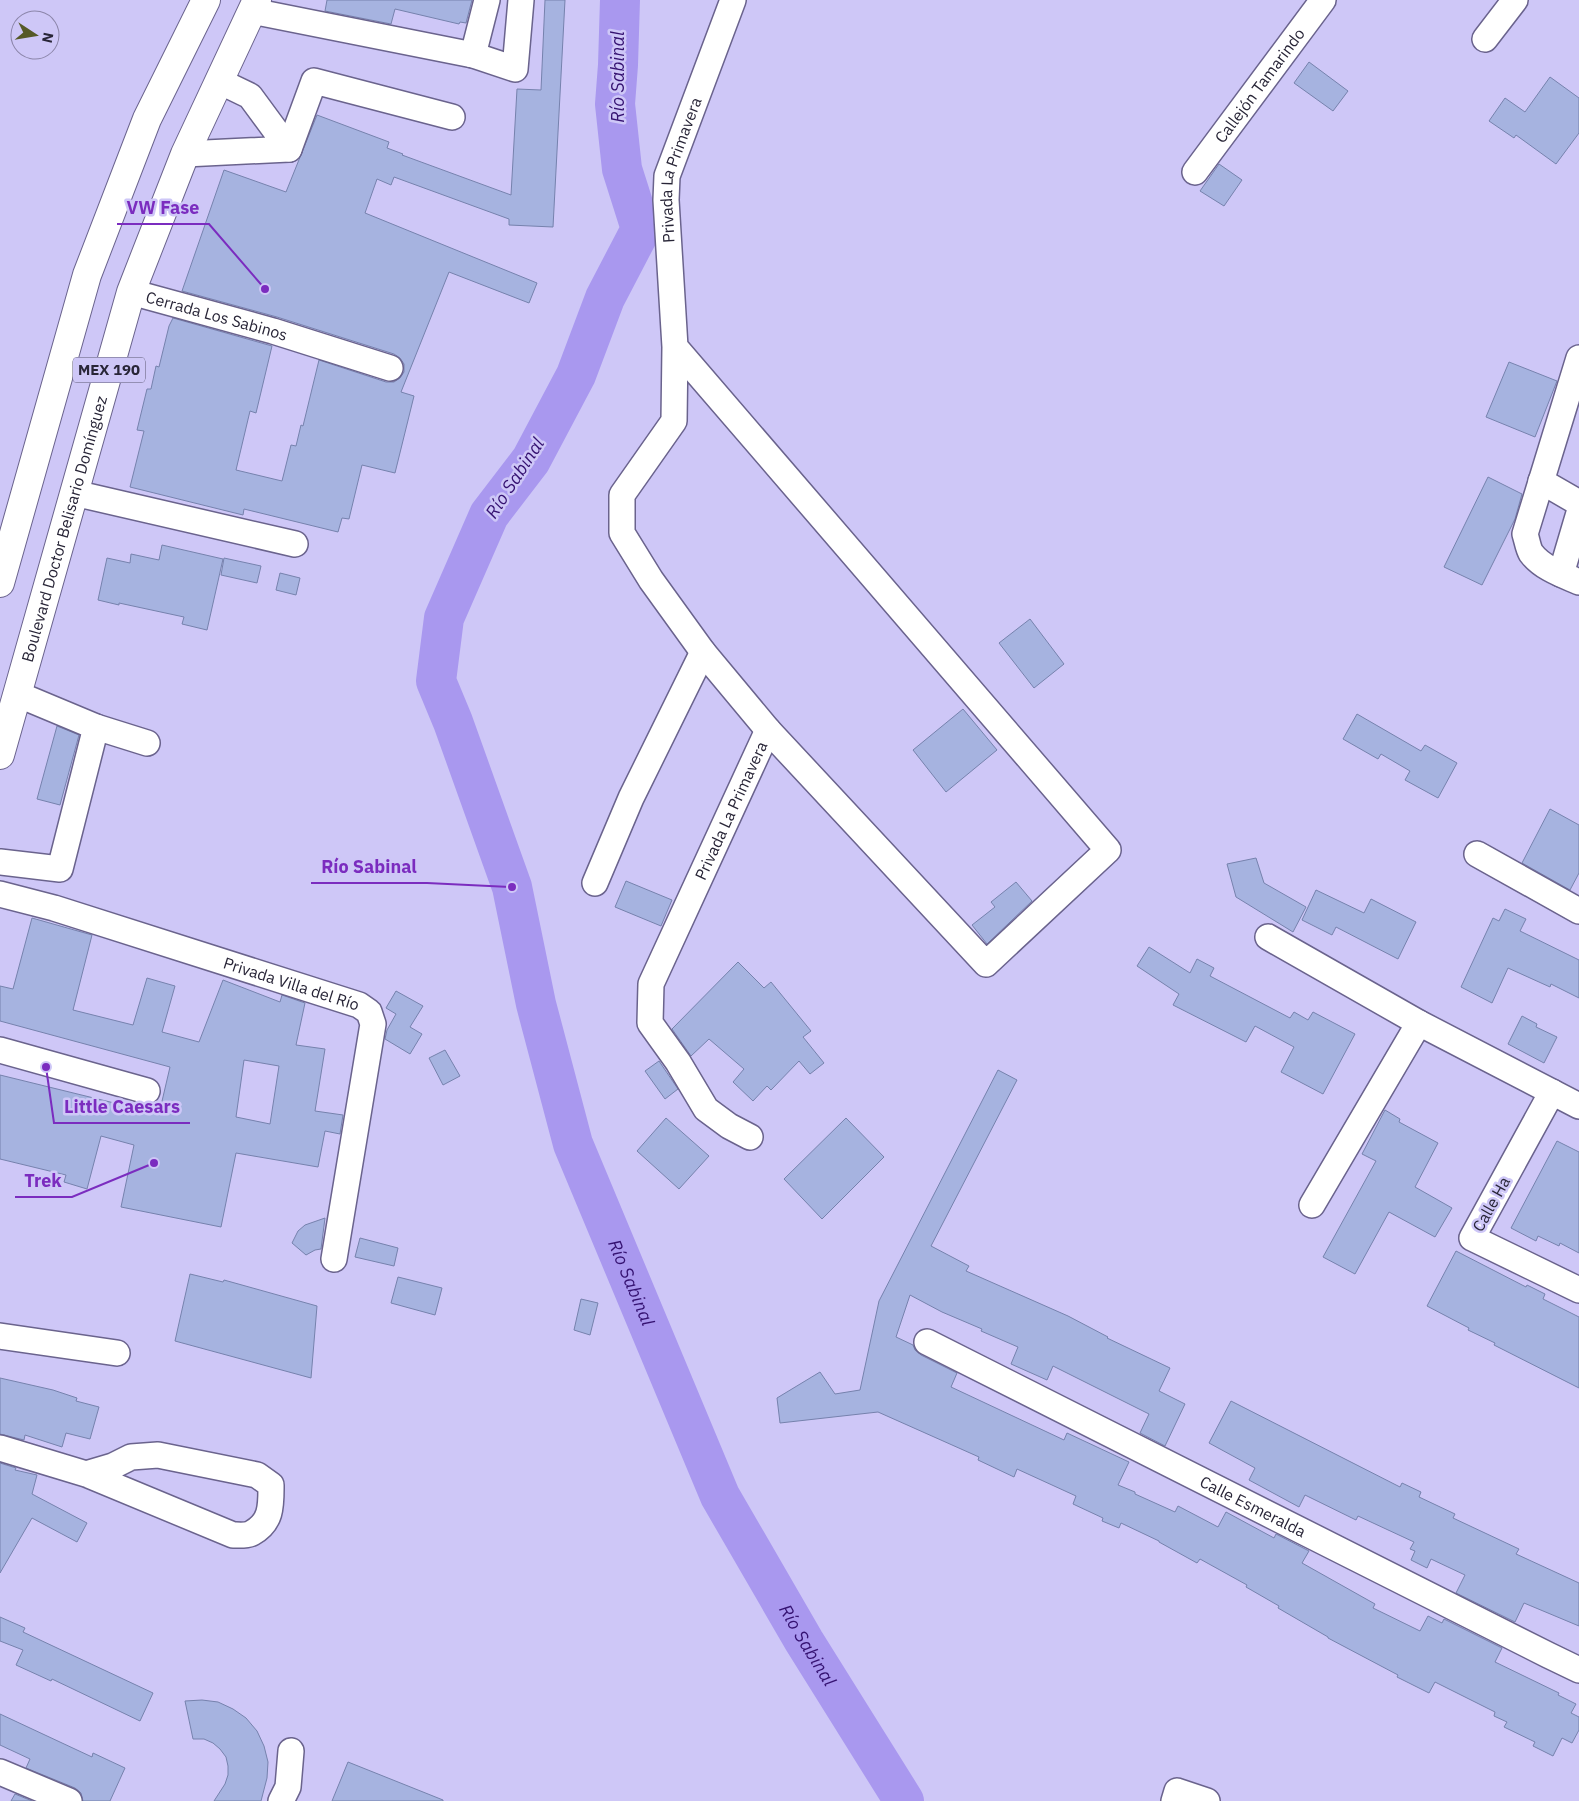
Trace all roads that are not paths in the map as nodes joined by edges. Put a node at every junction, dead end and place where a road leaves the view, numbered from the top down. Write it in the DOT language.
graph roads {
  1 [pos="206,0"];
  2 [pos="487,0"];
  3 [pos="521,0"];
  4 [pos="733,0"];
  5 [pos="1323,0"];
  6 [pos="1515,0"];
  7 [pos="255,5"];
  8 [pos="1485,39"];
  9 [pos="472,55"];
  10 [pos="219,82"];
  11 [pos="452,117"];
  12 [pos="289,149"];
  13 [pos="185,154"];
  14 [pos="1195,172"];
  15 [pos="131,292"];
  16 [pos="675,347"];
  17 [pos="1579,358"];
  18 [pos="390,368"];
  19 [pos="1541,481"];
  20 [pos="74,493"];
  21 [pos="1579,503"];
  22 [pos="1579,513"];
  23 [pos="295,544"];
  24 [pos="1570,578"];
  25 [pos="0,583"];
  26 [pos="703,652"];
  27 [pos="17,694"];
  28 [pos="96,727"];
  29 [pos="768,730"];
  30 [pos="147,743"];
  31 [pos="0,755"];
  32 [pos="1477,854"];
  33 [pos="0,862"];
  34 [pos="596,883"];
  35 [pos="0,894"];
  36 [pos="1579,910"];
  37 [pos="1268,937"];
  38 [pos="1419,1023"];
  39 [pos="0,1050"];
  40 [pos="147,1091"];
  41 [pos="1552,1092"];
  42 [pos="1579,1106"];
  43 [pos="750,1138"];
  44 [pos="1312,1205"];
  45 [pos="334,1259"];
  46 [pos="1579,1290"];
  47 [pos="0,1336"];
  48 [pos="927,1342"];
  49 [pos="117,1353"];
  50 [pos="0,1448"];
  51 [pos="86,1474"];
  52 [pos="1579,1670"];
  53 [pos="291,1751"];
  54 [pos="0,1772"];
  55 [pos="69,1801"];
  56 [pos="281,1801"];
  57 [pos="1174,1801"];
  58 [pos="1208,1801"];
  1 -- 25 [label="main road, MEX 190"];
  2 -- 9 [label="street"];
  3 -- 9 [label="street"];
  4 -- 16 [label="street, Privada La Primavera"];
  5 -- 14 [label="street, Callejón Tamarindo"];
  6 -- 8 [label="street"];
  7 -- 9 [label="street"];
  7 -- 10 [label="main road, Boulevard Doctor Belisario Domínguez / MEX 190"];
  10 -- 12 [label="street"];
  10 -- 13 [label="main road, Boulevard Doctor Belisario Domínguez / MEX 190"];
  11 -- 12 [label="street"];
  12 -- 13 [label="street"];
  13 -- 15 [label="main road, Boulevard Doctor Belisario Domínguez / MEX 190"];
  15 -- 18 [label="street, Cerrada Los Sabinos"];
  15 -- 20 [label="main road, Boulevard Doctor Belisario Domínguez / MEX 190"];
  16 -- 26 [label="street, Privada La Primavera"];
  16 -- 29 [label="street"];
  17 -- 19 [label="street"];
  19 -- 21 [label="street"];
  19 -- 24 [label="street"];
  20 -- 23 [label="street"];
  20 -- 27 [label="main road, Boulevard Doctor Belisario Domínguez / MEX 190"];
  22 -- 24 [label="street"];
  26 -- 29 [label="street, Privada La Primavera"];
  26 -- 34 [label="street"];
  27 -- 28 [label="street"];
  27 -- 31 [label="main road, Boulevard Doctor Belisario Domínguez / MEX 190"];
  28 -- 30 [label="street"];
  28 -- 33 [label="street"];
  29 -- 43 [label="street, Privada La Primavera"];
  32 -- 36 [label="street"];
  35 -- 45 [label="street, Privada Villa del Río"];
  37 -- 38 [label="street"];
  38 -- 41 [label="street"];
  38 -- 44 [label="street"];
  39 -- 40 [label="street"];
  41 -- 42 [label="street"];
  41 -- 46 [label="street, Calle Ha"];
  47 -- 49 [label="street"];
  48 -- 52 [label="street, Calle Esmeralda"];
  50 -- 51 [label="street"];
  51 -- 51 [label="street"];
  53 -- 56 [label="street"];
  54 -- 55 [label="street"];
  57 -- 58 [label="street"];
}
